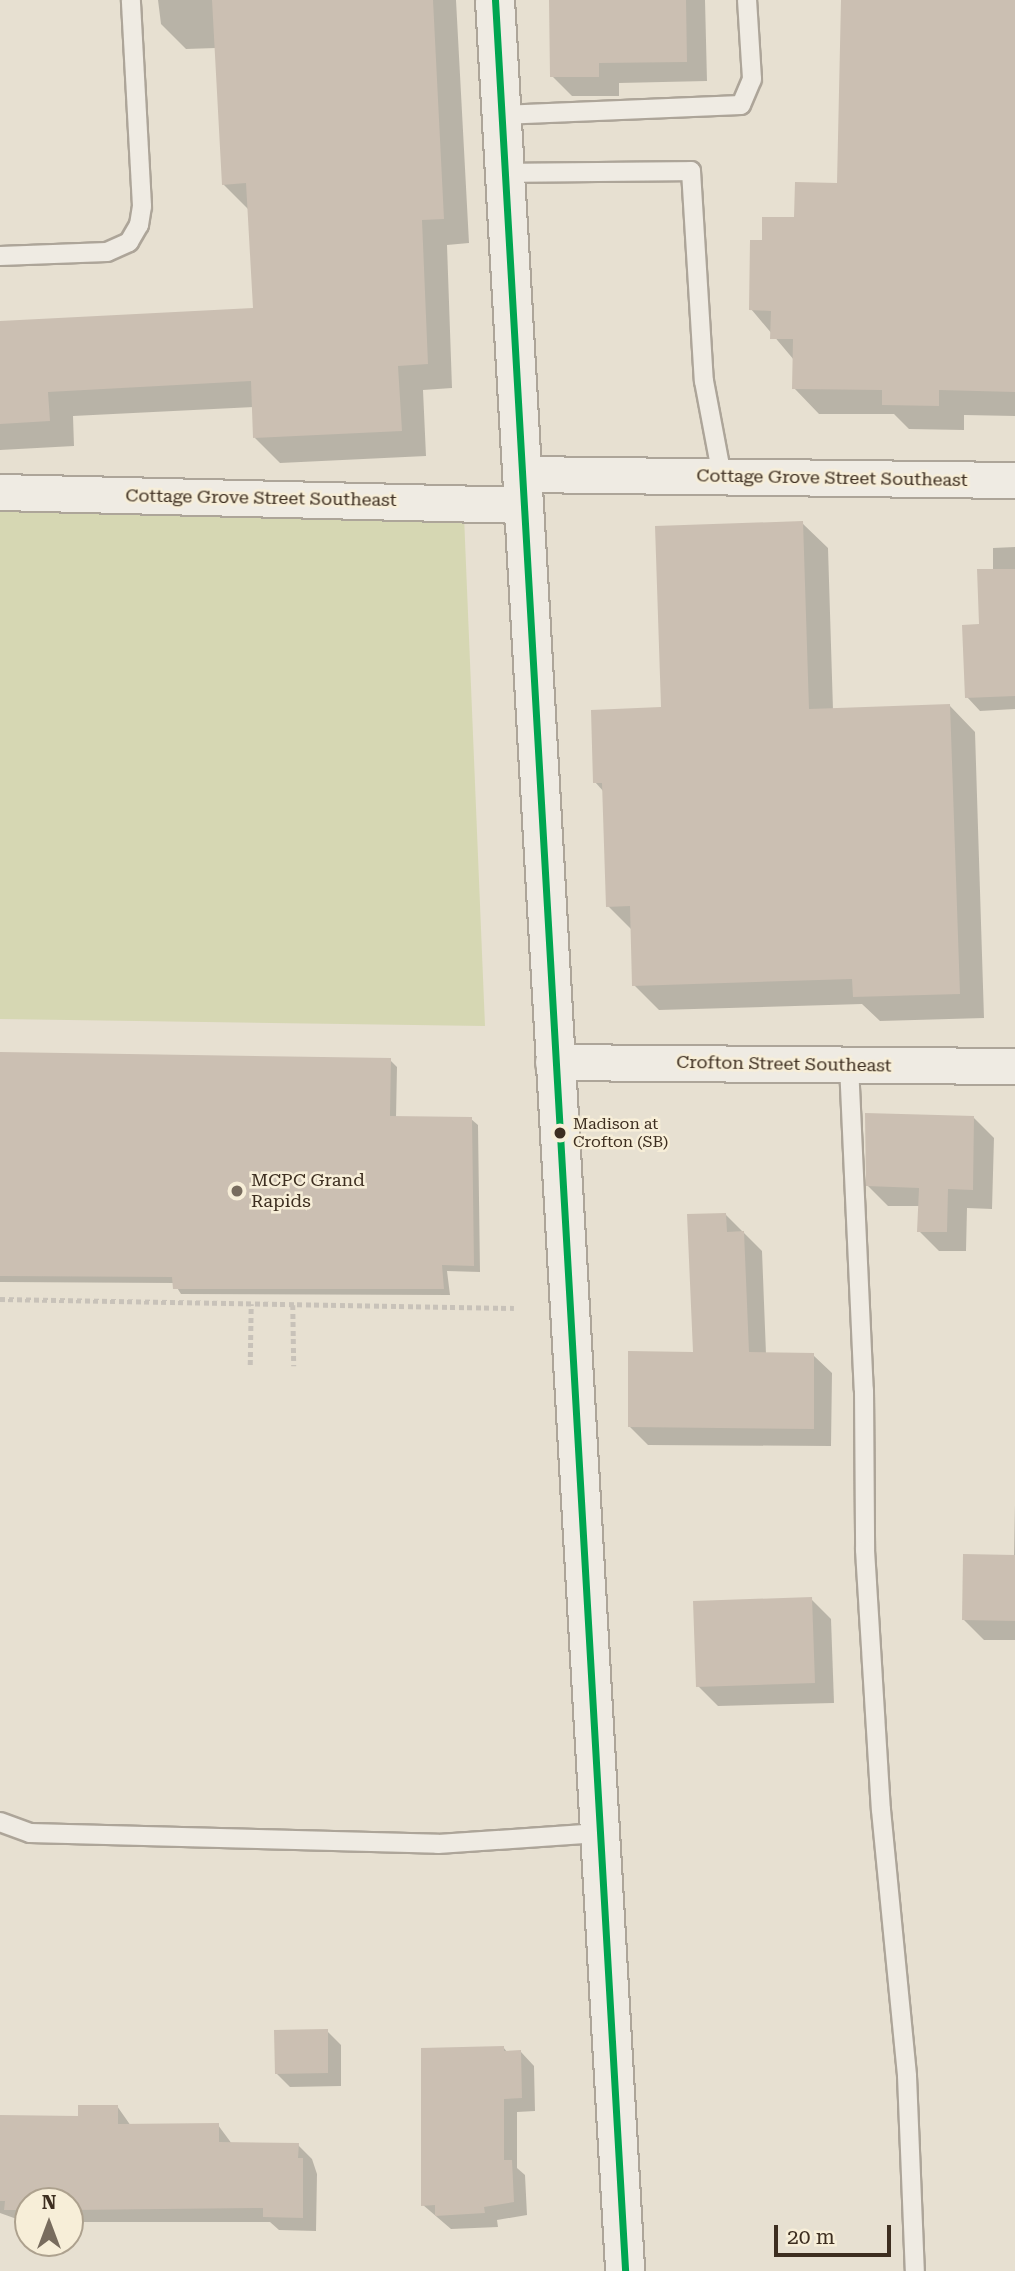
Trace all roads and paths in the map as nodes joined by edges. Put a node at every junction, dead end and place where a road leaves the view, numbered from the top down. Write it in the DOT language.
graph roads {
  1 [pos="131,0"];
  2 [pos="495,0"];
  3 [pos="747,0"];
  4 [pos="501,114"];
  5 [pos="505,173"];
  6 [pos="0,256"];
  7 [pos="722,476"];
  8 [pos="1015,480"];
  9 [pos="522,489"];
  10 [pos="0,492"];
  11 [pos="554,1062"];
  12 [pos="849,1065"];
  13 [pos="1015,1066"];
  14 [pos="0,1299"];
  15 [pos="250,1304"];
  16 [pos="293,1305"];
  17 [pos="514,1308"];
  18 [pos="250,1365"];
  19 [pos="294,1366"];
  20 [pos="0,1822"];
  21 [pos="599,1833"];
  22 [pos="625,2271"];
  23 [pos="915,2271"];
  1 -- 6 [label="lane"];
  2 -- 4 [label="street"];
  3 -- 4 [label="lane"];
  4 -- 5 [label="street"];
  5 -- 7 [label="lane"];
  5 -- 9 [label="street"];
  7 -- 8 [label="street, Cottage Grove Street Southeast"];
  7 -- 9 [label="street, Cottage Grove Street Southeast"];
  9 -- 10 [label="street, Cottage Grove Street Southeast"];
  9 -- 11 [label="street"];
  11 -- 12 [label="street, Crofton Street Southeast"];
  11 -- 21 [label="street"];
  12 -- 13 [label="street, Crofton Street Southeast"];
  12 -- 23 [label="lane"];
  14 -- 15 [label="path"];
  15 -- 16 [label="path"];
  15 -- 18 [label="path"];
  16 -- 17 [label="path"];
  16 -- 19 [label="path"];
  20 -- 21 [label="lane"];
  21 -- 22 [label="street"];
}
